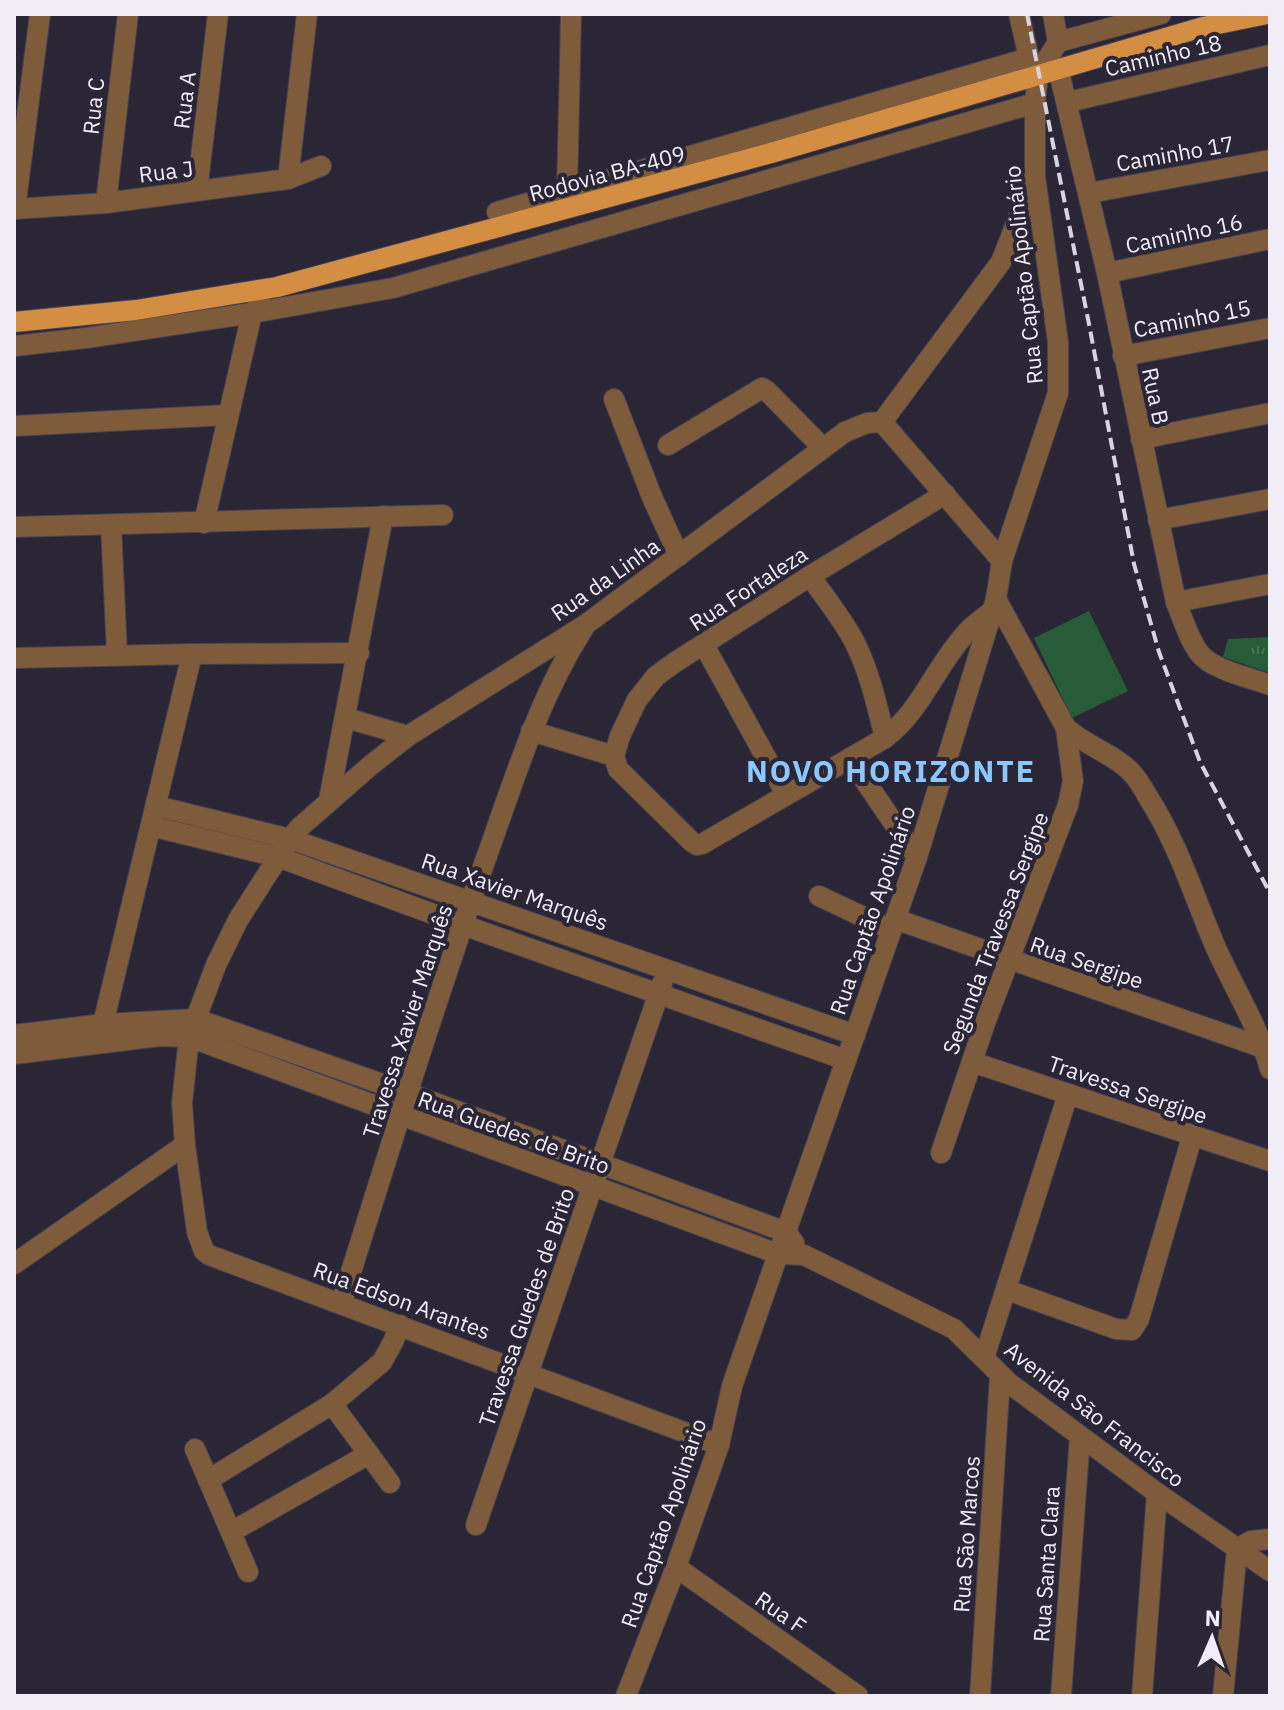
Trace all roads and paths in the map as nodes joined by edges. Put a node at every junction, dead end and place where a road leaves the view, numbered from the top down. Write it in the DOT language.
graph roads {
  1 [pos="40,14"];
  2 [pos="128,14"];
  3 [pos="218,14"];
  4 [pos="307,14"];
  5 [pos="571,14"];
  6 [pos="1019,14"];
  7 [pos="1053,14"];
  8 [pos="1161,14"];
  9 [pos="1267,14"];
  10 [pos="1235,17"];
  11 [pos="1058,42"];
  12 [pos="1270,55"];
  13 [pos="1039,69"];
  14 [pos="1068,102"];
  15 [pos="1035,103"];
  16 [pos="1270,160"];
  17 [pos="321,166"];
  18 [pos="1035,176"];
  19 [pos="288,179"];
  20 [pos="197,191"];
  21 [pos="1089,193"];
  22 [pos="565,202"];
  23 [pos="106,203"];
  24 [pos="15,209"];
  25 [pos="497,212"];
  26 [pos="1270,239"];
  27 [pos="1107,273"];
  28 [pos="277,287"];
  29 [pos="252,313"];
  30 [pos="14,322"];
  31 [pos="1270,328"];
  32 [pos="14,346"];
  33 [pos="1123,356"];
  34 [pos="614,399"];
  35 [pos="1270,413"];
  36 [pos="228,415"];
  37 [pos="882,422"];
  38 [pos="14,426"];
  39 [pos="1141,439"];
  40 [pos="668,445"];
  41 [pos="823,448"];
  42 [pos="945,494"];
  43 [pos="1270,499"];
  44 [pos="443,515"];
  45 [pos="383,516"];
  46 [pos="1158,520"];
  47 [pos="204,523"];
  48 [pos="111,525"];
  49 [pos="14,527"];
  50 [pos="679,556"];
  51 [pos="1002,561"];
  52 [pos="810,576"];
  53 [pos="1270,584"];
  54 [pos="1176,602"];
  55 [pos="994,605"];
  56 [pos="585,625"];
  57 [pos="704,645"];
  58 [pos="359,653"];
  59 [pos="192,654"];
  60 [pos="117,655"];
  61 [pos="14,658"];
  62 [pos="1270,685"];
  63 [pos="346,718"];
  64 [pos="1066,728"];
  65 [pos="531,731"];
  66 [pos="408,736"];
  67 [pos="885,738"];
  68 [pos="614,756"];
  69 [pos="850,759"];
  70 [pos="786,794"];
  71 [pos="329,800"];
  72 [pos="153,816"];
  73 [pos="290,839"];
  74 [pos="278,857"];
  75 [pos="917,857"];
  76 [pos="819,896"];
  77 [pos="471,902"];
  78 [pos="893,924"];
  79 [pos="463,925"];
  80 [pos="1009,960"];
  81 [pos="667,968"];
  82 [pos="658,994"];
  83 [pos="103,1024"];
  84 [pos="192,1028"];
  85 [pos="14,1035"];
  86 [pos="855,1035"];
  87 [pos="1264,1048"];
  88 [pos="14,1054"];
  89 [pos="846,1060"];
  90 [pos="972,1062"];
  91 [pos="1270,1069"];
  92 [pos="408,1093"];
  93 [pos="1068,1094"];
  94 [pos="400,1116"];
  95 [pos="1192,1137"];
  96 [pos="185,1145"];
  97 [pos="941,1153"];
  98 [pos="1270,1161"];
  99 [pos="600,1163"];
  100 [pos="592,1186"];
  101 [pos="786,1232"];
  102 [pos="204,1251"];
  103 [pos="778,1254"];
  104 [pos="804,1255"];
  105 [pos="14,1264"];
  106 [pos="1007,1290"];
  107 [pos="341,1304"];
  108 [pos="400,1325"];
  109 [pos="984,1358"];
  110 [pos="529,1373"];
  111 [pos="1000,1376"];
  112 [pos="332,1404"];
  113 [pos="1080,1436"];
  114 [pos="719,1445"];
  115 [pos="195,1449"];
  116 [pos="369,1454"];
  117 [pos="208,1480"];
  118 [pos="390,1483"];
  119 [pos="1157,1493"];
  120 [pos="476,1525"];
  121 [pos="231,1532"];
  122 [pos="1270,1539"];
  123 [pos="1237,1549"];
  124 [pos="676,1567"];
  125 [pos="1270,1571"];
  126 [pos="248,1572"];
  127 [pos="626,1696"];
  128 [pos="858,1696"];
  129 [pos="980,1696"];
  130 [pos="1061,1696"];
  131 [pos="1142,1696"];
  132 [pos="1223,1696"];
  1 -- 24 [label="street"];
  2 -- 23 [label="street, Rua C"];
  3 -- 20 [label="street, Rua A"];
  4 -- 19 [label="street"];
  5 -- 22 [label="street"];
  6 -- 13 [label="street, Rua B"];
  7 -- 11 [label="street"];
  8 -- 11 [label="street"];
  9 -- 10 [label="main road, Rodovia BA-409"];
  10 -- 13 [label="main road, Rodovia BA-409"];
  11 -- 13 [label="street"];
  12 -- 14 [label="street, Caminho 18"];
  13 -- 14 [label="street, Rua B"];
  13 -- 15 [label="street, Rua Captão Apolinário"];
  13 -- 22 [label="main road, Rodovia BA-409"];
  14 -- 21 [label="street, Rua B"];
  15 -- 18 [label="street, Rua Captão Apolinário"];
  15 -- 29 [label="street"];
  16 -- 21 [label="street, Caminho 17"];
  17 -- 19 [label="street, Rua J"];
  18 -- 37 [label="street"];
  18 -- 51 [label="street, Rua Captão Apolinário"];
  19 -- 20 [label="street, Rua J"];
  20 -- 23 [label="street, Rua J"];
  21 -- 27 [label="street, Rua B"];
  22 -- 25 [label="street"];
  22 -- 28 [label="main road, Rodovia BA-409"];
  23 -- 24 [label="street, Rua J"];
  26 -- 27 [label="street, Caminho 16"];
  27 -- 33 [label="street, Rua B"];
  28 -- 29 [label="street"];
  28 -- 30 [label="main road, Rodovia BA-409"];
  29 -- 32 [label="street"];
  29 -- 36 [label="street"];
  31 -- 33 [label="street, Caminho 15"];
  33 -- 39 [label="street, Rua B"];
  34 -- 50 [label="street"];
  35 -- 39 [label="street"];
  36 -- 38 [label="street"];
  36 -- 47 [label="street"];
  37 -- 41 [label="street, Rua da Linha"];
  37 -- 42 [label="street"];
  39 -- 46 [label="street, Rua B"];
  40 -- 41 [label="street"];
  41 -- 50 [label="street, Rua da Linha"];
  42 -- 51 [label="street"];
  42 -- 52 [label="street, Rua Fortaleza"];
  43 -- 46 [label="street"];
  44 -- 45 [label="street"];
  45 -- 47 [label="street"];
  45 -- 58 [label="street"];
  46 -- 54 [label="street, Rua B"];
  47 -- 48 [label="street"];
  48 -- 49 [label="street"];
  48 -- 60 [label="street"];
  50 -- 56 [label="street, Rua da Linha"];
  51 -- 55 [label="street, Rua Captão Apolinário"];
  52 -- 57 [label="street, Rua Fortaleza"];
  52 -- 67 [label="street"];
  53 -- 54 [label="street"];
  54 -- 62 [label="street, Rua B"];
  55 -- 64 [label="street"];
  55 -- 67 [label="street"];
  55 -- 75 [label="street, Rua Captão Apolinário"];
  56 -- 65 [label="street, Travessa Xavier Marquês"];
  56 -- 66 [label="street, Rua da Linha"];
  57 -- 68 [label="street, Rua Fortaleza"];
  57 -- 70 [label="street"];
  58 -- 59 [label="street"];
  58 -- 63 [label="street"];
  59 -- 60 [label="street"];
  59 -- 72 [label="street"];
  60 -- 61 [label="street"];
  63 -- 66 [label="street"];
  63 -- 71 [label="street"];
  64 -- 80 [label="street, Segunda Travessa Sergipe"];
  64 -- 87 [label="street"];
  65 -- 68 [label="street"];
  65 -- 77 [label="street, Travessa Xavier Marquês"];
  66 -- 71 [label="street, Rua da Linha"];
  67 -- 69 [label="street"];
  68 -- 70 [label="street"];
  69 -- 70 [label="street"];
  69 -- 75 [label="street"];
  71 -- 73 [label="street, Rua da Linha"];
  72 -- 73 [label="street, Rua Xavier Marquês"];
  72 -- 74 [label="street"];
  72 -- 83 [label="street"];
  73 -- 74 [label="street, Rua da Linha"];
  73 -- 77 [label="street, Rua Xavier Marquês"];
  74 -- 79 [label="street"];
  74 -- 84 [label="street, Rua da Linha"];
  75 -- 78 [label="street, Rua Captão Apolinário"];
  76 -- 78 [label="street, Rua Sergipe"];
  77 -- 79 [label="street, Travessa Xavier Marquês"];
  77 -- 81 [label="street, Rua Xavier Marquês"];
  78 -- 80 [label="street, Rua Sergipe"];
  78 -- 86 [label="street, Rua Captão Apolinário"];
  79 -- 82 [label="street"];
  79 -- 92 [label="street, Travessa Xavier Marquês"];
  80 -- 87 [label="street, Rua Sergipe"];
  80 -- 90 [label="street, Segunda Travessa Sergipe"];
  81 -- 82 [label="street, Travessa Guedes de Brito"];
  81 -- 86 [label="street, Rua Xavier Marquês"];
  82 -- 89 [label="street"];
  82 -- 99 [label="street, Travessa Guedes de Brito"];
  83 -- 84 [label="street"];
  83 -- 85 [label="street"];
  84 -- 88 [label="street"];
  84 -- 92 [label="street, Rua Guedes de Brito"];
  84 -- 94 [label="street, Rua Guedes de Brito"];
  84 -- 96 [label="street, Rua da Linha"];
  86 -- 89 [label="street, Rua Captão Apolinário"];
  87 -- 91 [label="street"];
  89 -- 101 [label="street, Rua Captão Apolinário"];
  90 -- 93 [label="street, Travessa Sergipe"];
  90 -- 97 [label="street, Segunda Travessa Sergipe"];
  92 -- 94 [label="street, Travessa Xavier Marquês"];
  92 -- 99 [label="street, Rua Guedes de Brito"];
  93 -- 95 [label="street, Travessa Sergipe"];
  93 -- 106 [label="street"];
  94 -- 100 [label="street, Rua Guedes de Brito"];
  94 -- 107 [label="street, Travessa Xavier Marquês"];
  95 -- 98 [label="street, Travessa Sergipe"];
  95 -- 106 [label="street"];
  96 -- 102 [label="street, Rua da Linha"];
  96 -- 105 [label="street"];
  99 -- 100 [label="street, Travessa Guedes de Brito"];
  99 -- 101 [label="street, Rua Guedes de Brito"];
  100 -- 103 [label="street, Rua Guedes de Brito"];
  100 -- 110 [label="street, Travessa Guedes de Brito"];
  101 -- 103 [label="street, Rua Captão Apolinário"];
  101 -- 104 [label="street, Avenida São Francisco"];
  102 -- 107 [label="street, Rua Edson Arantes"];
  103 -- 104 [label="street, Avenida São Francisco"];
  103 -- 114 [label="street, Rua Captão Apolinário"];
  104 -- 109 [label="street, Avenida São Francisco"];
  106 -- 109 [label="street"];
  107 -- 108 [label="street, Rua Edson Arantes"];
  108 -- 110 [label="street, Rua Edson Arantes"];
  108 -- 112 [label="street"];
  109 -- 111 [label="street, Avenida São Francisco"];
  110 -- 114 [label="street, Rua Edson Arantes"];
  110 -- 120 [label="street, Travessa Guedes de Brito"];
  111 -- 113 [label="street, Avenida São Francisco"];
  111 -- 129 [label="street, Rua São Marcos"];
  112 -- 116 [label="street"];
  112 -- 117 [label="street"];
  113 -- 119 [label="street, Avenida São Francisco"];
  113 -- 130 [label="street, Rua Santa Clara"];
  114 -- 124 [label="street, Rua Captão Apolinário"];
  115 -- 117 [label="street"];
  116 -- 118 [label="street"];
  116 -- 121 [label="street"];
  117 -- 121 [label="street"];
  119 -- 123 [label="street, Avenida São Francisco"];
  119 -- 131 [label="street"];
  121 -- 126 [label="street"];
  122 -- 123 [label="street"];
  123 -- 125 [label="street, Avenida São Francisco"];
  123 -- 132 [label="street"];
  124 -- 127 [label="street, Rua Captão Apolinário"];
  124 -- 128 [label="street, Rua F"];
}
